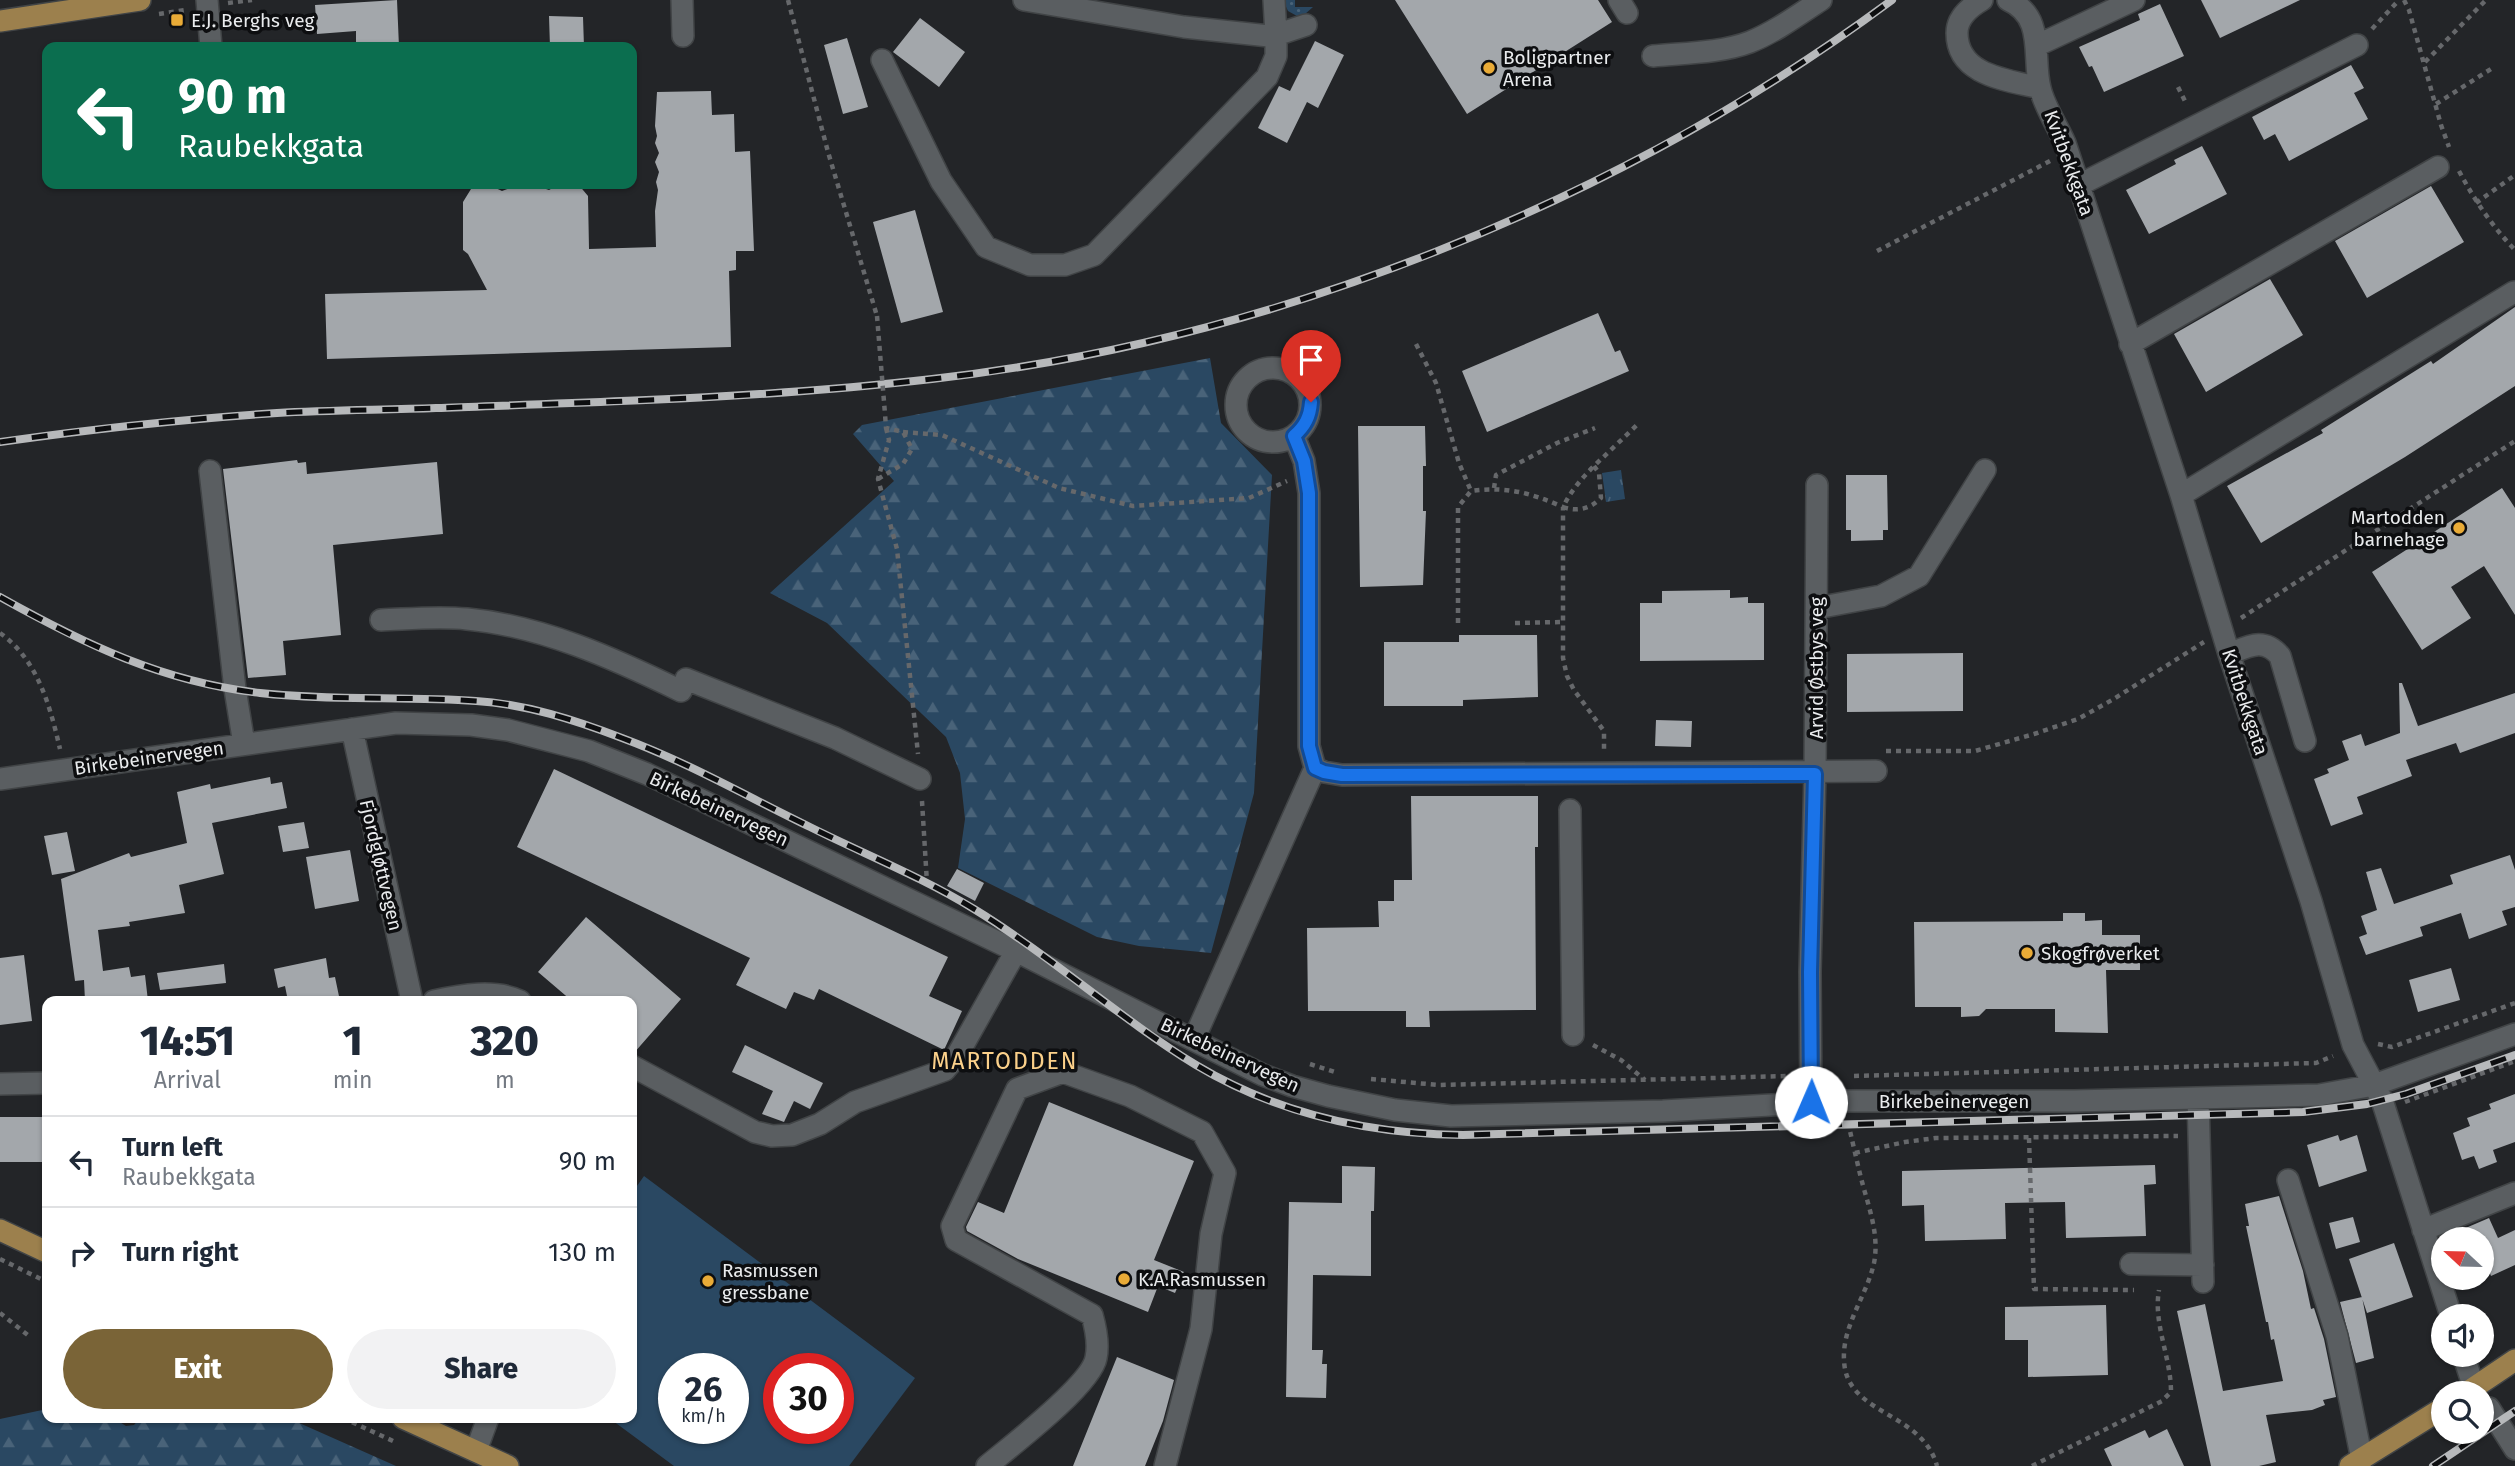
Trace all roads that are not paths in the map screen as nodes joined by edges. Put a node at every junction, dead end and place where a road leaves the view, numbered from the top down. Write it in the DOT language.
graph roads {
  1 [pos="141,0"];
  2 [pos="207,0"];
  3 [pos="682,0"];
  4 [pos="1024,0"];
  5 [pos="1274,0"];
  6 [pos="1821,0"];
  7 [pos="1982,0"];
  8 [pos="2008,0"];
  9 [pos="2134,0"];
  10 [pos="78,5"];
  11 [pos="0,21"];
  12 [pos="1306,25"];
  13 [pos="1276,35"];
  14 [pos="683,36"];
  15 [pos="211,42"];
  16 [pos="2357,45"];
  17 [pos="2038,46"];
  18 [pos="1653,56"];
  19 [pos="882,60"];
  20 [pos="2040,88"];
  21 [pos="2449,163"];
  22 [pos="2079,185"];
  23 [pos="2514,292"];
  24 [pos="2130,344"];
  25 [pos="1294,436"];
  26 [pos="1984,470"];
  27 [pos="210,471"];
  28 [pos="1817,485"];
  29 [pos="2180,495"];
  30 [pos="1817,608"];
  31 [pos="381,620"];
  32 [pos="2229,654"];
  33 [pos="352,729"];
  34 [pos="2305,741"];
  35 [pos="244,744"];
  36 [pos="1879,761"];
  37 [pos="1315,768"];
  38 [pos="1815,774"];
  39 [pos="0,779"];
  40 [pos="920,779"];
  41 [pos="1570,810"];
  42 [pos="1016,951"];
  43 [pos="411,996"];
  44 [pos="470,996"];
  45 [pos="492,996"];
  46 [pos="2515,1034"];
  47 [pos="1573,1035"];
  48 [pos="1194,1039"];
  49 [pos="637,1069"];
  50 [pos="42,1083"];
  51 [pos="0,1084"];
  52 [pos="2374,1086"];
  53 [pos="2198,1098"];
  54 [pos="1811,1102"];
  55 [pos="2288,1180"];
  56 [pos="2515,1192"];
  57 [pos="0,1230"];
  58 [pos="2423,1230"];
  59 [pos="42,1250"];
  60 [pos="2131,1264"];
  61 [pos="2447,1304"];
  62 [pos="2515,1360"];
  63 [pos="2485,1381"];
  64 [pos="2431,1416"];
  65 [pos="2494,1416"];
  66 [pos="414,1423"];
  67 [pos="486,1423"];
  68 [pos="2515,1449"];
  69 [pos="476,1451"];
  70 [pos="2356,1463"];
  71 [pos="508,1466"];
  72 [pos="987,1466"];
  73 [pos="1165,1466"];
  1 -- 10 [label="main road"];
  2 -- 15 [label="street"];
  3 -- 14 [label="street"];
  4 -- 13 [label="street"];
  5 -- 13 [label="street"];
  6 -- 18 [label="street"];
  7 -- 20 [label="street"];
  8 -- 17 [label="street"];
  9 -- 17 [label="street"];
  10 -- 11 [label="main road"];
  12 -- 13 [label="street"];
  13 -- 19 [label="street"];
  16 -- 22 [label="street"];
  17 -- 20 [label="street"];
  20 -- 22 [label="street, Kvitbekkgata"];
  21 -- 24 [label="street"];
  22 -- 24 [label="street, Kvitbekkgata"];
  23 -- 29 [label="street"];
  24 -- 29 [label="street, Kvitbekkgata"];
  25 -- 37 [label="street"];
  26 -- 30 [label="street"];
  27 -- 35 [label="street"];
  28 -- 30 [label="street, Arvid Østbys veg"];
  29 -- 32 [label="street, Kvitbekkgata"];
  30 -- 38 [label="street, Arvid Østbys veg"];
  31 -- 40 [label="street"];
  32 -- 34 [label="street"];
  32 -- 52 [label="street, Kvitbekkgata"];
  33 -- 35 [label="street, Birkebeinervegen"];
  33 -- 42 [label="street, Birkebeinervegen"];
  33 -- 43 [label="street, Fjordgløttvegen"];
  35 -- 39 [label="street, Birkebeinervegen"];
  36 -- 38 [label="street"];
  37 -- 38 [label="street"];
  37 -- 48 [label="street"];
  38 -- 54 [label="street, Arvid Østbys veg"];
  41 -- 47 [label="street"];
  42 -- 48 [label="street, Birkebeinervegen"];
  42 -- 49 [label="street"];
  44 -- 45 [label="street"];
  46 -- 52 [label="street, Birkebeinervegen"];
  48 -- 54 [label="street, Birkebeinervegen"];
  50 -- 51 [label="street"];
  52 -- 53 [label="street, Birkebeinervegen"];
  52 -- 58 [label="street, Kvitbekkgata"];
  53 -- 54 [label="street, Birkebeinervegen"];
  53 -- 60 [label="street"];
  55 -- 70 [label="street"];
  56 -- 58 [label="street"];
  57 -- 59 [label="main road"];
  58 -- 61 [label="street, Kvitbekkgata"];
  62 -- 63 [label="main road"];
  64 -- 70 [label="main road"];
  65 -- 68 [label="street"];
  66 -- 69 [label="main road"];
  67 -- 69 [label="street"];
  69 -- 71 [label="main road"];
  72 -- 73 [label="street"];
}
